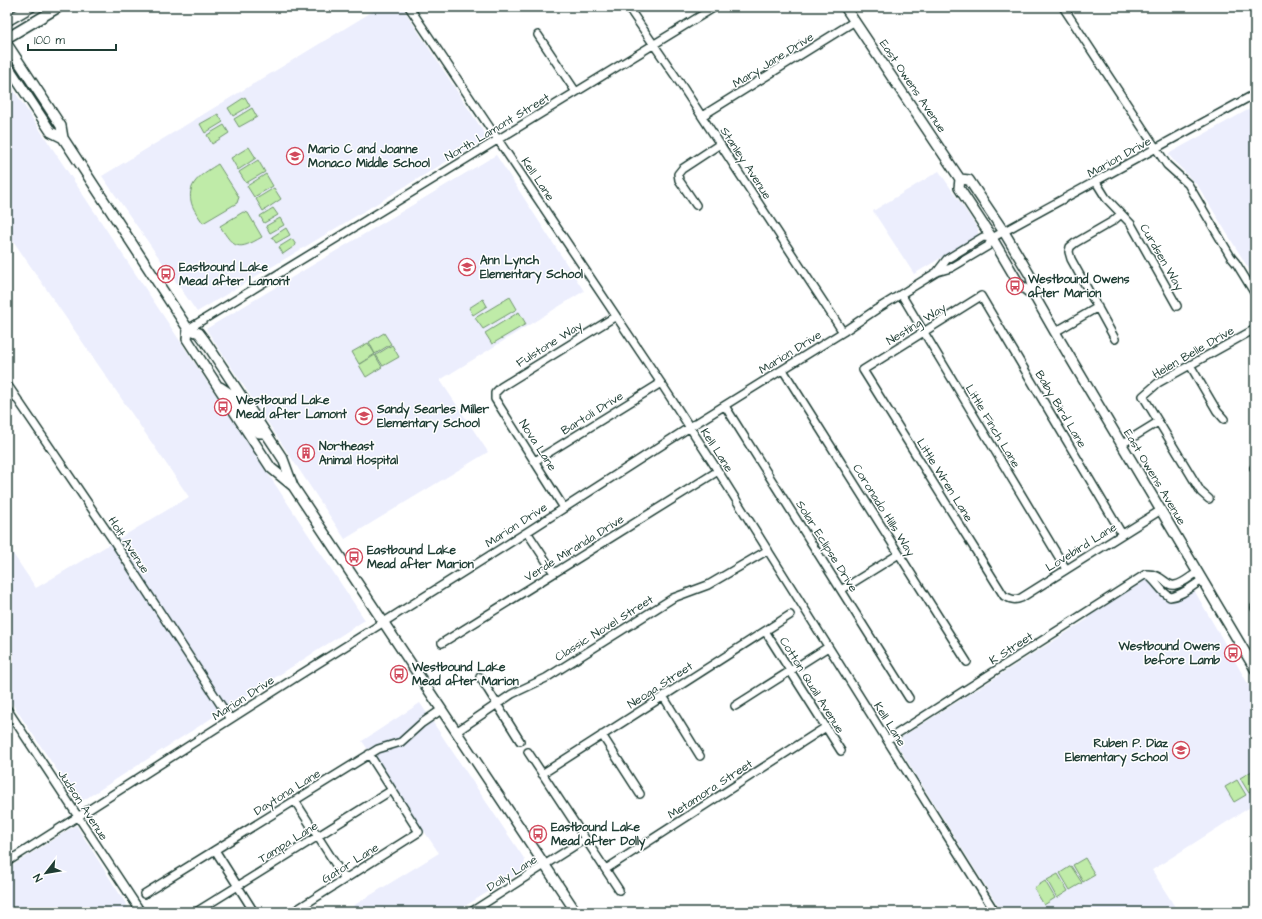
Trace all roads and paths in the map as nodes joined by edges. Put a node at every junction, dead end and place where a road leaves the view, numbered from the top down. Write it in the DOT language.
graph roads {
  1 [pos="31,7"];
  2 [pos="59,7"];
  3 [pos="409,7"];
  4 [pos="628,7"];
  5 [pos="715,7"];
  6 [pos="845,7"];
  7 [pos="1063,7"];
  8 [pos="7,21"];
  9 [pos="855,21"];
  10 [pos="538,35"];
  11 [pos="7,38"];
  12 [pos="7,44"];
  13 [pos="654,45"];
  14 [pos="7,65"];
  15 [pos="576,92"];
  16 [pos="1255,94"];
  17 [pos="702,116"];
  18 [pos="63,138"];
  19 [pos="498,139"];
  20 [pos="720,144"];
  21 [pos="1156,148"];
  22 [pos="960,179"];
  23 [pos="1096,182"];
  24 [pos="696,205"];
  25 [pos="1121,214"];
  26 [pos="1004,232"];
  27 [pos="992,238"];
  28 [pos="901,294"];
  29 [pos="1255,294"];
  30 [pos="981,296"];
  31 [pos="1035,297"];
  32 [pos="1177,306"];
  33 [pos="1098,308"];
  34 [pos="616,316"];
  35 [pos="188,329"];
  36 [pos="1255,329"];
  37 [pos="924,331"];
  38 [pos="843,332"];
  39 [pos="1055,332"];
  40 [pos="1115,339"];
  41 [pos="1190,365"];
  42 [pos="783,370"];
  43 [pos="863,370"];
  44 [pos="661,383"];
  45 [pos="7,384"];
  46 [pos="217,385"];
  47 [pos="495,393"];
  48 [pos="725,406"];
  49 [pos="1224,419"];
  50 [pos="1158,422"];
  51 [pos="690,427"];
  52 [pos="265,433"];
  53 [pos="1122,444"];
  54 [pos="535,461"];
  55 [pos="718,471"];
  56 [pos="293,486"];
  57 [pos="1209,499"];
  58 [pos="564,508"];
  59 [pos="1161,510"];
  60 [pos="528,532"];
  61 [pos="1122,534"];
  62 [pos="768,550"];
  63 [pos="899,554"];
  64 [pos="1066,569"];
  65 [pos="554,573"];
  66 [pos="1146,574"];
  67 [pos="1200,576"];
  68 [pos="841,590"];
  69 [pos="1011,600"];
  70 [pos="790,615"];
  71 [pos="383,622"];
  72 [pos="765,631"];
  73 [pos="442,643"];
  74 [pos="828,647"];
  75 [pos="967,662"];
  76 [pos="1255,669"];
  77 [pos="790,670"];
  78 [pos="480,677"];
  79 [pos="663,696"];
  80 [pos="909,698"];
  81 [pos="497,704"];
  82 [pos="735,706"];
  83 [pos="7,709"];
  84 [pos="441,710"];
  85 [pos="230,719"];
  86 [pos="826,727"];
  87 [pos="456,732"];
  88 [pos="602,735"];
  89 [pos="887,740"];
  90 [pos="520,741"];
  91 [pos="841,750"];
  92 [pos="528,752"];
  93 [pos="369,754"];
  94 [pos="700,756"];
  95 [pos="542,774"];
  96 [pos="392,790"];
  97 [pos="640,794"];
  98 [pos="295,800"];
  99 [pos="78,817"];
  100 [pos="317,836"];
  101 [pos="586,839"];
  102 [pos="215,850"];
  103 [pos="7,862"];
  104 [pos="545,866"];
  105 [pos="606,869"];
  106 [pos="345,880"];
  107 [pos="238,886"];
  108 [pos="619,890"];
  109 [pos="144,894"];
  110 [pos="141,912"];
  111 [pos="196,912"];
  112 [pos="254,912"];
  113 [pos="293,912"];
  114 [pos="471,912"];
  115 [pos="576,912"];
  116 [pos="995,912"];
  1 -- 8 [label="main road"];
  2 -- 11 [label="main road"];
  3 -- 19 [label="street, Kell Lane"];
  4 -- 13 [label="street, Stanley Avenue"];
  5 -- 13 [label="street, North Lamont Street"];
  6 -- 9 [label="main road, East Owens Avenue"];
  7 -- 21 [label="street"];
  9 -- 17 [label="street, Mary Jane Drive"];
  9 -- 22 [label="main road, East Owens Avenue"];
  10 -- 15 [label="street"];
  12 -- 18 [label="main road"];
  13 -- 15 [label="street, North Lamont Street"];
  13 -- 17 [label="street, Stanley Avenue"];
  14 -- 18 [label="main road"];
  15 -- 19 [label="street, North Lamont Street"];
  16 -- 21 [label="street, Marion Drive"];
  17 -- 20 [label="street, Stanley Avenue"];
  18 -- 35 [label="main road"];
  19 -- 34 [label="street, Kell Lane"];
  19 -- 35 [label="street, North Lamont Street"];
  20 -- 24 [label="street"];
  20 -- 38 [label="street, Stanley Avenue"];
  21 -- 23 [label="street, Marion Drive"];
  21 -- 29 [label="street"];
  22 -- 26 [label="main road, East Owens Avenue"];
  22 -- 27 [label="main road, East Owens Avenue"];
  23 -- 25 [label="street, Curdsen Way"];
  23 -- 26 [label="street, Marion Drive"];
  25 -- 32 [label="street, Curdsen Way"];
  25 -- 33 [label="street"];
  26 -- 27 [label="street, Marion Drive"];
  26 -- 31 [label="main road, East Owens Avenue"];
  27 -- 28 [label="street, Marion Drive"];
  27 -- 31 [label="main road, East Owens Avenue"];
  28 -- 37 [label="street, Little Finch Lane"];
  28 -- 38 [label="street, Marion Drive"];
  30 -- 37 [label="street, Nesting Way"];
  30 -- 61 [label="street, Baby Bird Lane"];
  31 -- 39 [label="main road, East Owens Avenue"];
  33 -- 39 [label="street"];
  33 -- 40 [label="street"];
  34 -- 44 [label="street, Kell Lane"];
  34 -- 47 [label="street, Fulstone Way"];
  35 -- 46 [label="main road"];
  35 -- 52 [label="main road"];
  36 -- 41 [label="street, Helen Belle Drive"];
  37 -- 43 [label="street, Nesting Way"];
  37 -- 64 [label="street, Little Finch Lane"];
  38 -- 42 [label="street, Marion Drive"];
  39 -- 53 [label="main road, East Owens Avenue"];
  41 -- 49 [label="street"];
  41 -- 50 [label="street, Helen Belle Drive"];
  42 -- 48 [label="street, Marion Drive"];
  42 -- 63 [label="street, Coronado Hills Way"];
  43 -- 69 [label="street, Little Wren Lane"];
  44 -- 51 [label="street, Kell Lane"];
  44 -- 54 [label="street, Bartoli Drive"];
  45 -- 85 [label="street, Holt Avenue"];
  46 -- 52 [label="main road"];
  46 -- 56 [label="main road"];
  47 -- 54 [label="street, Nova Lane"];
  48 -- 51 [label="street, Marion Drive"];
  48 -- 68 [label="street, Solar Eclipse Drive"];
  50 -- 53 [label="street"];
  50 -- 57 [label="street"];
  51 -- 55 [label="street, Kell Lane"];
  51 -- 58 [label="street, Marion Drive"];
  52 -- 56 [label="main road"];
  53 -- 59 [label="main road, East Owens Avenue"];
  54 -- 58 [label="street, Nova Lane"];
  55 -- 62 [label="street, Kell Lane"];
  55 -- 65 [label="street, Verde Miranda Drive"];
  56 -- 71 [label="main road"];
  58 -- 60 [label="street, Marion Drive"];
  59 -- 61 [label="street, Lovebird Lane"];
  59 -- 67 [label="main road, East Owens Avenue"];
  60 -- 65 [label="street"];
  60 -- 71 [label="street, Marion Drive"];
  61 -- 64 [label="street, Lovebird Lane"];
  62 -- 74 [label="street, Kell Lane"];
  62 -- 81 [label="street, Classic Novel Street"];
  63 -- 68 [label="street"];
  63 -- 75 [label="street, Coronado Hills Way"];
  64 -- 69 [label="street, Lovebird Lane"];
  65 -- 73 [label="street, Verde Miranda Drive"];
  66 -- 67 [label="street"];
  66 -- 67 [label="street"];
  66 -- 89 [label="street, K Street"];
  67 -- 76 [label="main road, East Owens Avenue"];
  68 -- 80 [label="street, Solar Eclipse Drive"];
  70 -- 72 [label="street, Neoga Street"];
  71 -- 84 [label="main road"];
  71 -- 85 [label="street, Marion Drive"];
  72 -- 77 [label="street, Cotton Quail Avenue"];
  72 -- 79 [label="street, Neoga Street"];
  74 -- 77 [label="street"];
  74 -- 89 [label="street, Kell Lane"];
  77 -- 82 [label="street"];
  77 -- 86 [label="street, Cotton Quail Avenue"];
  78 -- 81 [label="street"];
  79 -- 88 [label="street, Neoga Street"];
  79 -- 94 [label="street"];
  81 -- 87 [label="street, Classic Novel Street"];
  81 -- 90 [label="street"];
  83 -- 99 [label="street, Judson Avenue"];
  84 -- 87 [label="main road"];
  84 -- 93 [label="street, Daytona Lane"];
  85 -- 99 [label="street, Marion Drive"];
  86 -- 91 [label="street, Cotton Quail Avenue"];
  86 -- 105 [label="street, Metamora Street"];
  87 -- 104 [label="main road"];
  88 -- 95 [label="street, Neoga Street"];
  88 -- 97 [label="street"];
  89 -- 116 [label="street, Kell Lane"];
  92 -- 95 [label="street"];
  93 -- 96 [label="street"];
  93 -- 98 [label="street, Daytona Lane"];
  95 -- 101 [label="street"];
  96 -- 100 [label="street, Tampa Lane"];
  96 -- 106 [label="street, Gator Lane"];
  98 -- 100 [label="street"];
  98 -- 102 [label="street, Daytona Lane"];
  99 -- 103 [label="street, Marion Drive"];
  99 -- 110 [label="street, Judson Avenue"];
  100 -- 106 [label="street"];
  100 -- 107 [label="street, Tampa Lane"];
  101 -- 104 [label="street, Dolly Lane"];
  101 -- 105 [label="street"];
  102 -- 107 [label="street"];
  102 -- 109 [label="street, Daytona Lane"];
  104 -- 114 [label="street, Dolly Lane"];
  104 -- 115 [label="main road"];
  105 -- 108 [label="street"];
  106 -- 113 [label="street, Gator Lane"];
  107 -- 111 [label="street, Tampa Lane"];
  107 -- 112 [label="street"];
}
